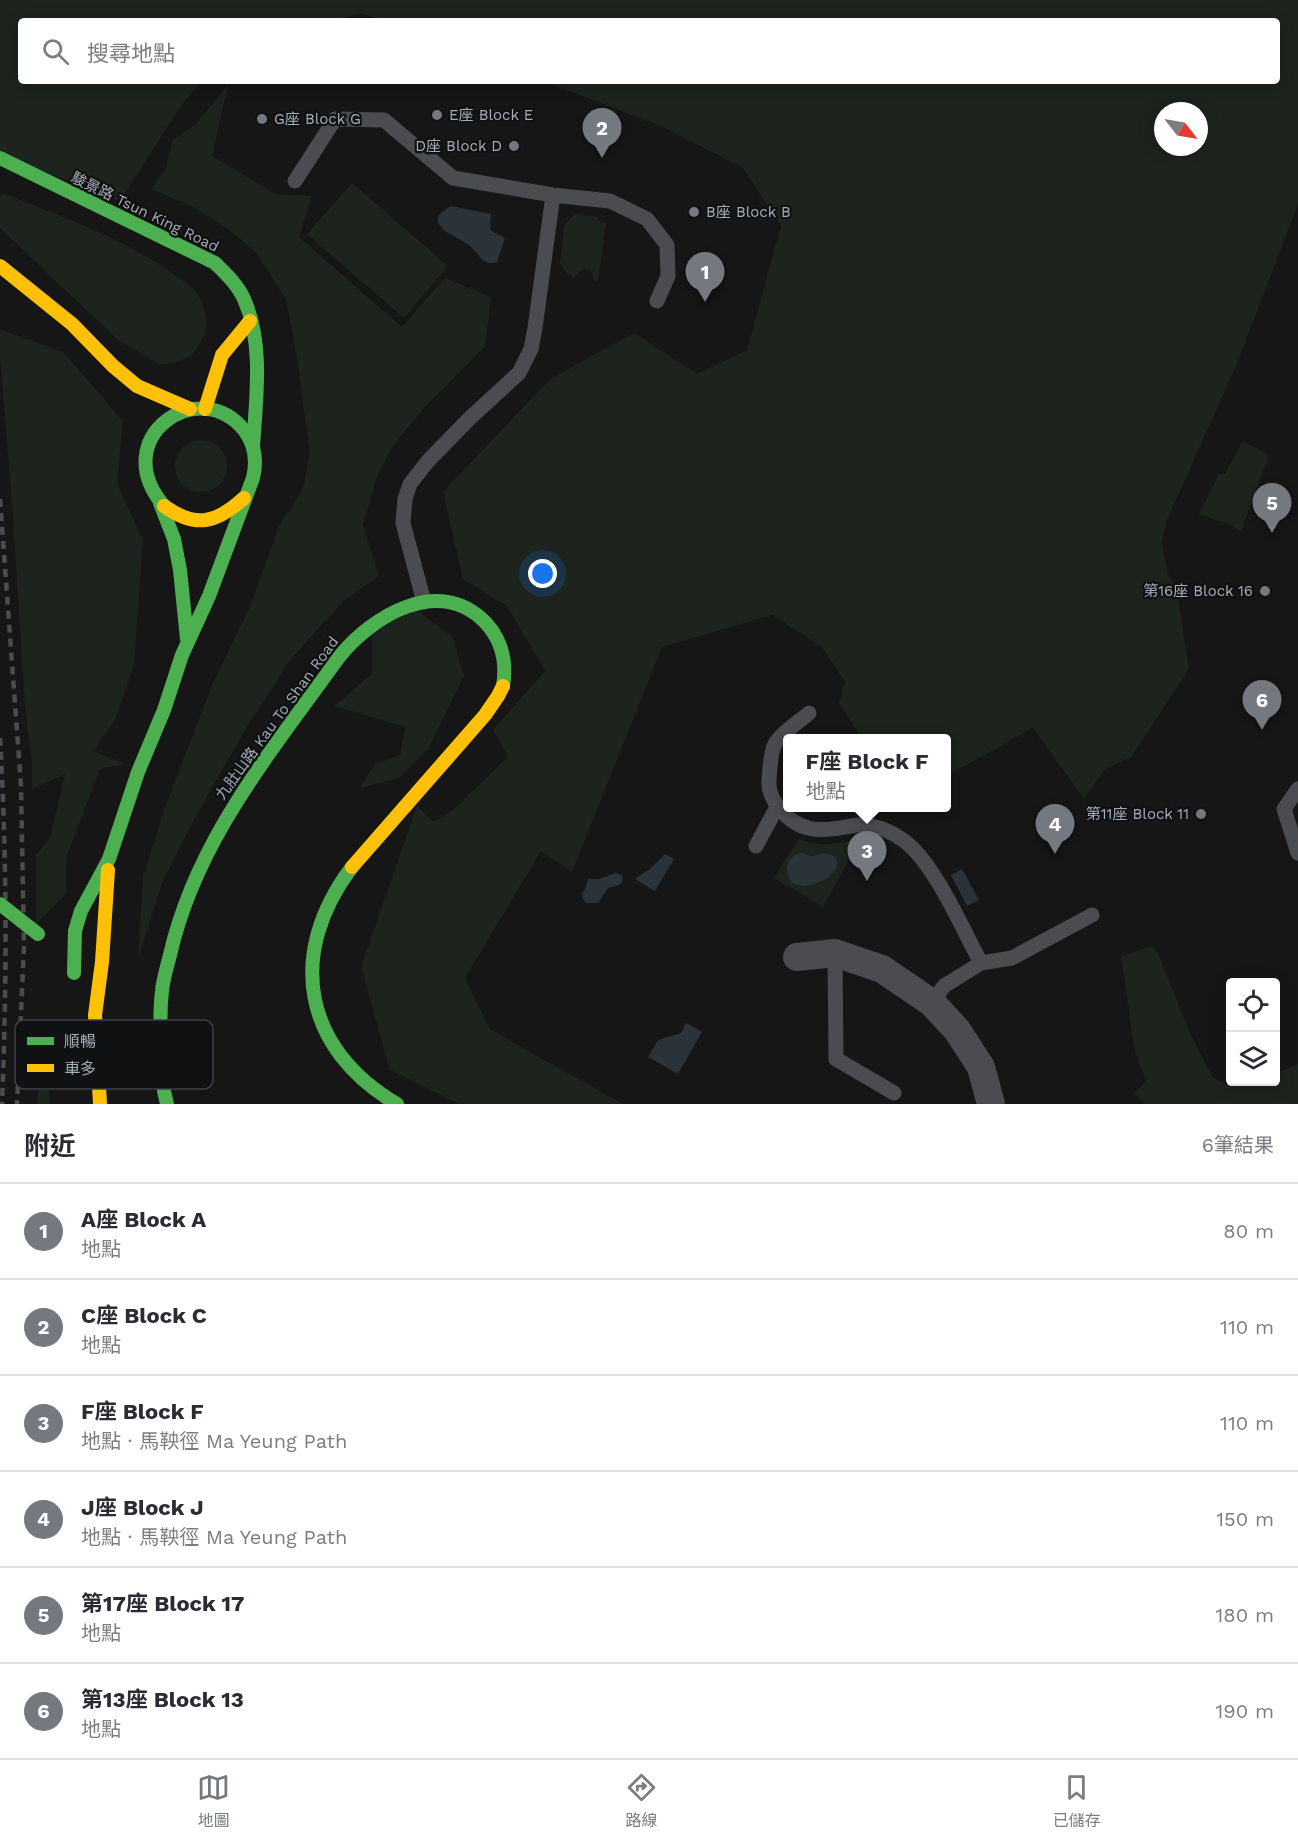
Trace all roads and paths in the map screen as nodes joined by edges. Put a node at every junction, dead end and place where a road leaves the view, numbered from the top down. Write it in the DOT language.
graph roads {
  1 [pos="0,158"];
  2 [pos="296,181"];
  3 [pos="553,195"];
  4 [pos="0,266"];
  5 [pos="657,301"];
  6 [pos="250,321"];
  7 [pos="205,408"];
  8 [pos="189,409"];
  9 [pos="253,447"];
  10 [pos="244,498"];
  11 [pos="160,504"];
  12 [pos="424,602"];
  13 [pos="187,639"];
  14 [pos="810,713"];
  15 [pos="785,734"];
  16 [pos="783,736"];
  17 [pos="1298,789"];
  18 [pos="777,807"];
  19 [pos="756,846"];
  20 [pos="1298,853"];
  21 [pos="108,861"];
  22 [pos="0,904"];
  23 [pos="1092,915"];
  24 [pos="836,953"];
  25 [pos="797,957"];
  26 [pos="981,963"];
  27 [pos="80,984"];
  28 [pos="932,1003"];
  29 [pos="95,1015"];
  30 [pos="95,1020"];
  31 [pos="162,1020"];
  32 [pos="99,1089"];
  33 [pos="164,1089"];
  34 [pos="894,1093"];
  35 [pos="100,1104"];
  36 [pos="167,1104"];
  37 [pos="397,1104"];
  38 [pos="991,1104"];
  1 -- 6 [label="street, 駿景路 Tsun King Road"];
  2 -- 3 [label="lane"];
  3 -- 5 [label="lane"];
  3 -- 12 [label="lane"];
  4 -- 8 [label="street"];
  6 -- 7 [label="street"];
  6 -- 9 [label="street, 駿景路 Tsun King Road"];
  7 -- 8 [label="street"];
  7 -- 9 [label="street"];
  8 -- 11 [label="street"];
  9 -- 10 [label="street"];
  10 -- 11 [label="street"];
  10 -- 13 [label="street"];
  11 -- 13 [label="street"];
  12 -- 31 [label="street, 九肚山路 Kau To Shan Road"];
  12 -- 37 [label="street, 九肚山路 Kau To Shan Road"];
  13 -- 21 [label="street"];
  14 -- 15 [label="lane"];
  16 -- 18 [label="lane"];
  17 -- 20 [label="lane"];
  18 -- 19 [label="lane"];
  18 -- 26 [label="lane"];
  21 -- 27 [label="street"];
  21 -- 29 [label="street"];
  22 -- 27 [label="street, bridge"];
  23 -- 26 [label="lane"];
  24 -- 25 [label="street"];
  24 -- 28 [label="street"];
  24 -- 34 [label="lane"];
  26 -- 28 [label="lane"];
  27 -- 29 [label="street"];
  28 -- 38 [label="street"];
  29 -- 30 [label="street"];
  32 -- 35 [label="street"];
  33 -- 36 [label="street, 九肚山路 Kau To Shan Road"];
}
